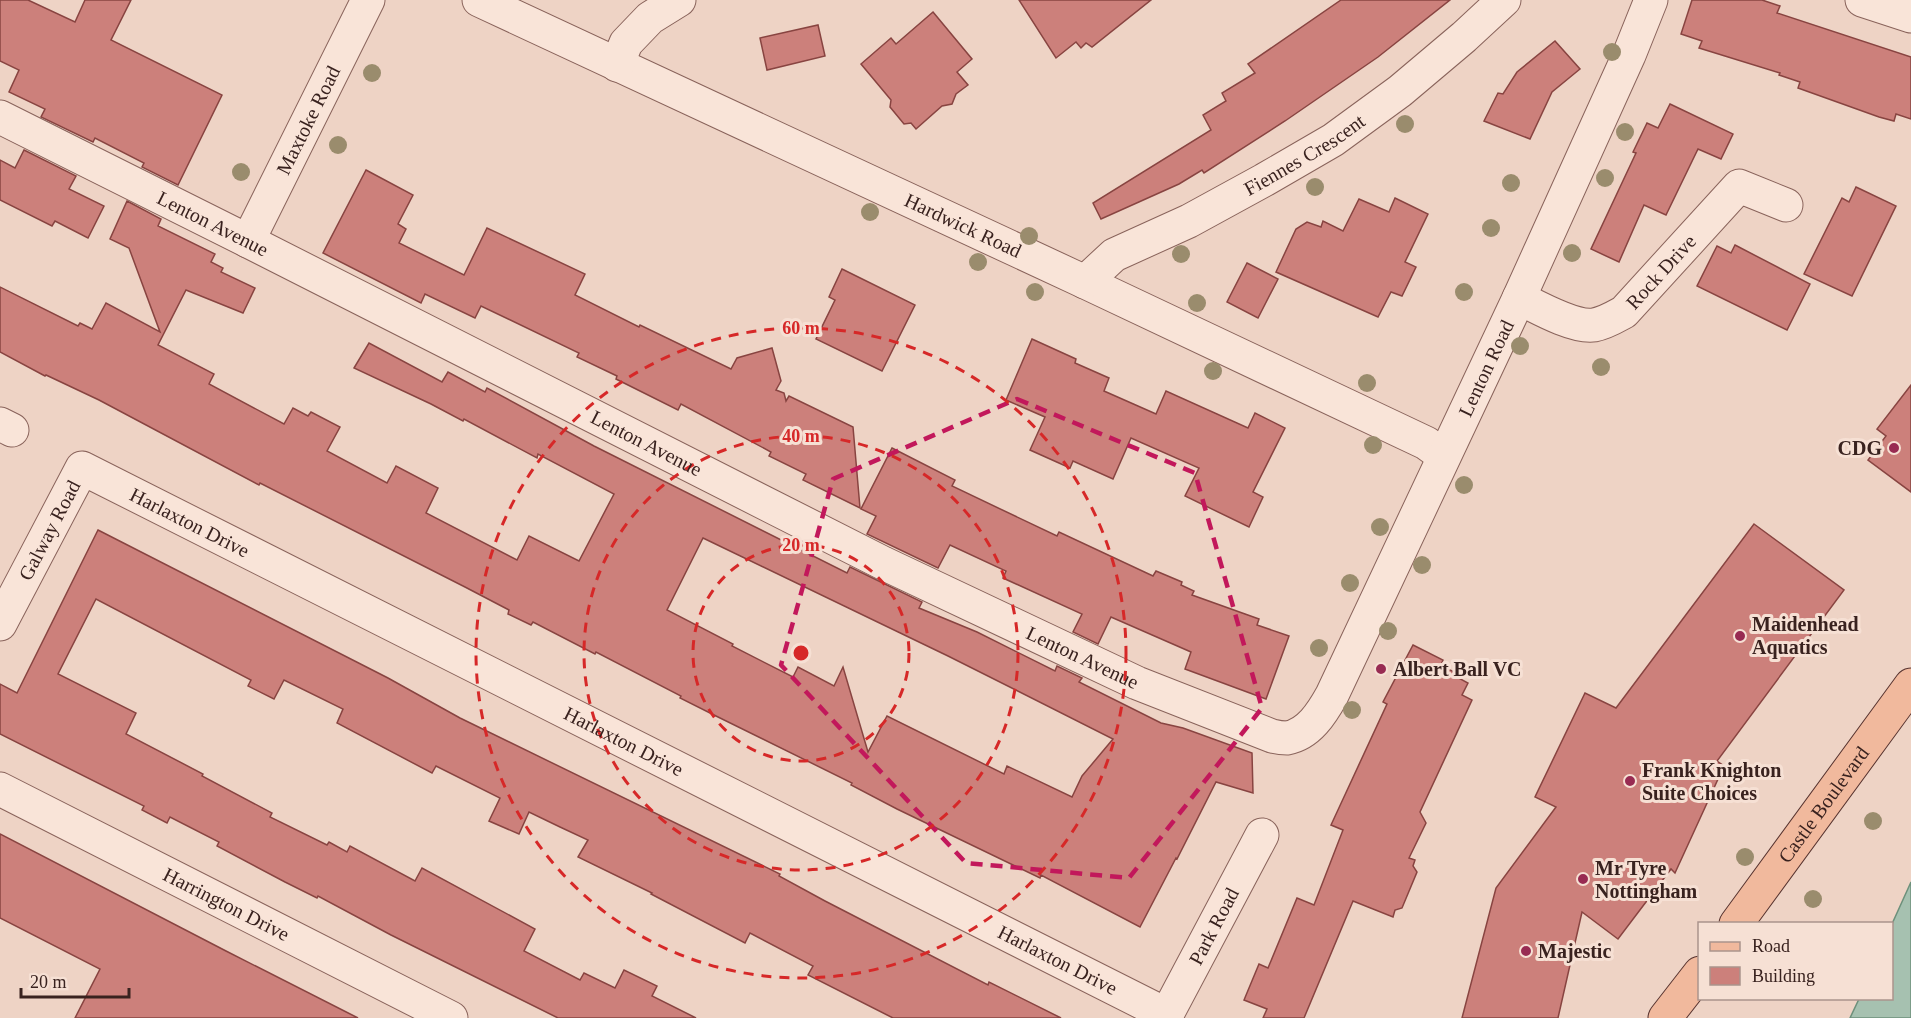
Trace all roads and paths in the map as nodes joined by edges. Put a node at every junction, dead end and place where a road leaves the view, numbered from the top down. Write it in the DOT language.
graph roads {
  1 [pos="368,0"];
  2 [pos="479,0"];
  3 [pos="679,0"];
  4 [pos="1504,0"];
  5 [pos="1651,0"];
  6 [pos="1862,0"];
  7 [pos="1911,16"];
  8 [pos="617,64"];
  9 [pos="0,117"];
  10 [pos="1786,205"];
  11 [pos="248,241"];
  12 [pos="1085,282"];
  13 [pos="1519,298"];
  14 [pos="1444,456"];
  15 [pos="82,468"];
  16 [pos="0,624"];
  17 [pos="1911,685"];
  18 [pos="1305,730"];
  19 [pos="0,789"];
  20 [pos="1262,835"];
  21 [pos="1737,922"];
  22 [pos="1698,976"];
  23 [pos="1166,1016"];
  24 [pos="451,1018"];
  25 [pos="1665,1018"];
  1 -- 11 [label="street, Maxtoke Road"];
  2 -- 8 [label="street, Hardwick Road"];
  3 -- 8 [label="street"];
  4 -- 12 [label="street, Fiennes Crescent"];
  5 -- 13 [label="street, Lenton Road"];
  6 -- 7 [label="street"];
  8 -- 12 [label="street, Hardwick Road"];
  9 -- 11 [label="street, Lenton Avenue"];
  10 -- 13 [label="street, Rock Drive"];
  11 -- 18 [label="street, Lenton Avenue"];
  12 -- 14 [label="street, Hardwick Road"];
  13 -- 14 [label="street, Lenton Road"];
  14 -- 18 [label="street, Lenton Road"];
  15 -- 16 [label="street, Galway Road"];
  15 -- 23 [label="street, Harlaxton Drive"];
  17 -- 21 [label="main road, Castle Boulevard"];
  19 -- 24 [label="street, Harrington Drive"];
  20 -- 23 [label="street, Park Road"];
  22 -- 25 [label="main road"];
}
